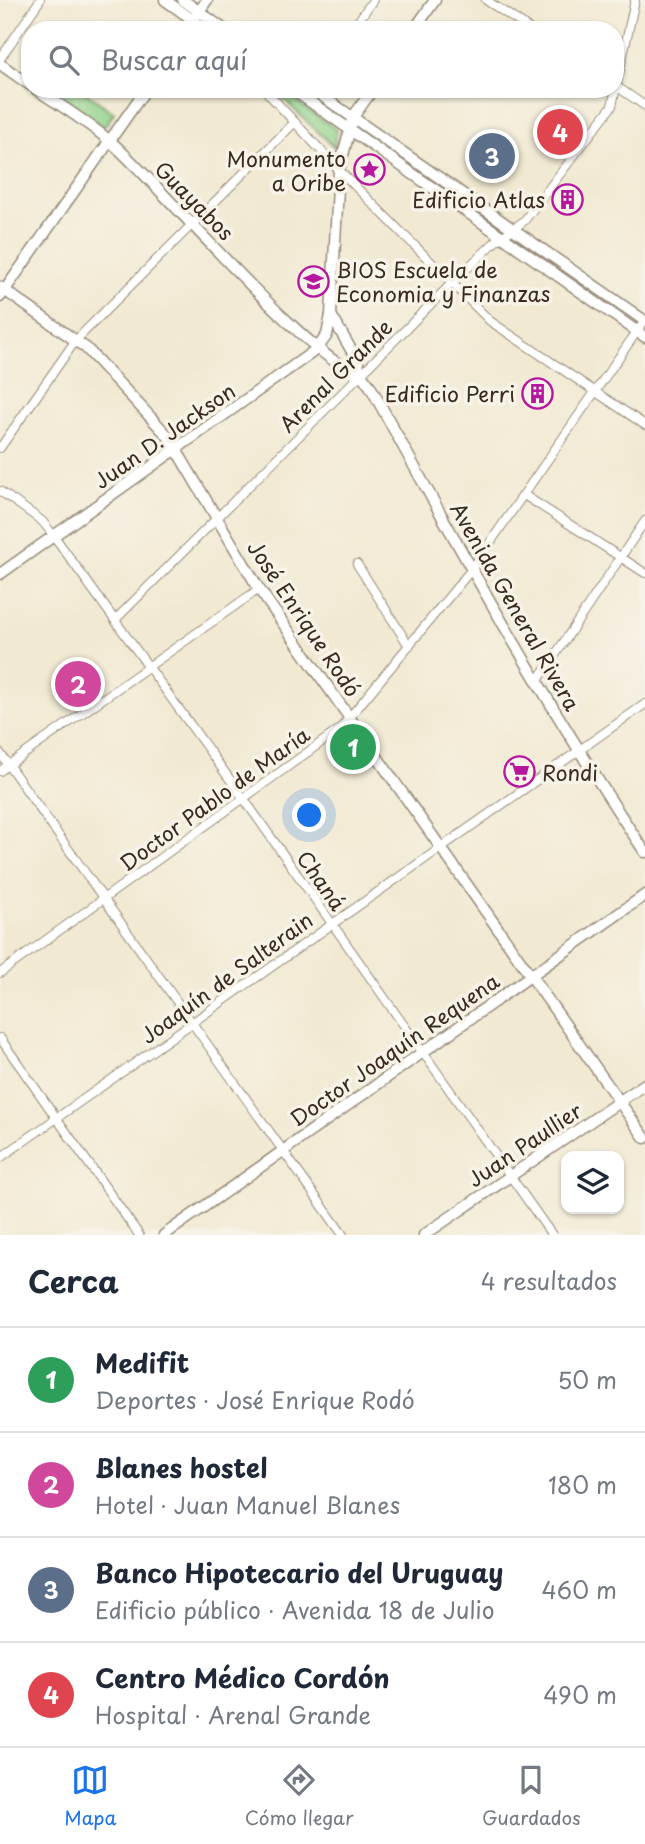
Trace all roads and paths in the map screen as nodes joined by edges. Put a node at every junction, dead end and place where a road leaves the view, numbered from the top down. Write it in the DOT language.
graph roads {
  1 [pos="40,0"];
  2 [pos="165,0"];
  3 [pos="183,0"];
  4 [pos="207,0"];
  5 [pos="373,0"];
  6 [pos="435,0"];
  7 [pos="486,0"];
  8 [pos="635,0"];
  9 [pos="196,16"];
  10 [pos="26,21"];
  11 [pos="192,21"];
  12 [pos="200,21"];
  13 [pos="206,21"];
  14 [pos="358,21"];
  15 [pos="420,21"];
  16 [pos="518,21"];
  17 [pos="21,29"];
  18 [pos="624,50"];
  19 [pos="0,62"];
  20 [pos="21,78"];
  21 [pos="624,93"];
  22 [pos="49,98"];
  23 [pos="140,98"];
  24 [pos="272,98"];
  25 [pos="305,98"];
  26 [pos="325,98"];
  27 [pos="367,98"];
  28 [pos="614,98"];
  29 [pos="645,107"];
  30 [pos="353,117"];
  31 [pos="295,122"];
  32 [pos="350,130"];
  33 [pos="111,141"];
  34 [pos="339,170"];
  35 [pos="193,224"];
  36 [pos="508,233"];
  37 [pos="452,283"];
  38 [pos="2,292"];
  39 [pos="331,315"];
  40 [pos="645,320"];
  41 [pos="641,335"];
  42 [pos="76,340"];
  43 [pos="317,349"];
  44 [pos="361,374"];
  45 [pos="596,393"];
  46 [pos="645,425"];
  47 [pos="0,449"];
  48 [pos="178,450"];
  49 [pos="0,491"];
  50 [pos="524,495"];
  51 [pos="217,519"];
  52 [pos="645,521"];
  53 [pos="54,536"];
  54 [pos="621,557"];
  55 [pos="357,564"];
  56 [pos="471,570"];
  57 [pos="645,573"];
  58 [pos="0,574"];
  59 [pos="258,589"];
  60 [pos="115,620"];
  61 [pos="409,646"];
  62 [pos="149,666"];
  63 [pos="537,682"];
  64 [pos="645,704"];
  65 [pos="349,717"];
  66 [pos="578,752"];
  67 [pos="0,753"];
  68 [pos="9,765"];
  69 [pos="0,771"];
  70 [pos="244,799"];
  71 [pos="442,848"];
  72 [pos="645,852"];
  73 [pos="645,895"];
  74 [pos="103,899"];
  75 [pos="330,924"];
  76 [pos="0,973"];
  77 [pos="531,975"];
  78 [pos="194,1023"];
  79 [pos="0,1038"];
  80 [pos="423,1053"];
  81 [pos="645,1084"];
  82 [pos="620,1102"];
  83 [pos="57,1118"];
  84 [pos="645,1138"];
  85 [pos="284,1150"];
  86 [pos="0,1158"];
  87 [pos="510,1176"];
  88 [pos="139,1235"];
  89 [pos="164,1235"];
  90 [pos="343,1235"];
  91 [pos="424,1235"];
  92 [pos="552,1235"];
  1 -- 10 [label="street"];
  2 -- 9 [label="street"];
  3 -- 9 [label="street"];
  4 -- 9 [label="street"];
  5 -- 14 [label="street"];
  6 -- 15 [label="street"];
  7 -- 16 [label="street"];
  8 -- 18 [label="street, Arenal Grande"];
  9 -- 11 [label="street"];
  9 -- 12 [label="street"];
  9 -- 13 [label="street"];
  17 -- 19 [label="street"];
  19 -- 20 [label="street"];
  21 -- 29 [label="street"];
  22 -- 33 [label="street, Guayabos"];
  23 -- 33 [label="street"];
  24 -- 31 [label="street"];
  25 -- 32 [label="street"];
  26 -- 30 [label="street"];
  27 -- 30 [label="street"];
  28 -- 36 [label="street, Arenal Grande"];
  30 -- 32 [label="street"];
  30 -- 36 [label="street"];
  31 -- 34 [label="street"];
  31 -- 35 [label="street"];
  32 -- 34 [label="street"];
  32 -- 36 [label="street"];
  33 -- 35 [label="street, Guayabos"];
  33 -- 38 [label="street"];
  34 -- 37 [label="street"];
  34 -- 39 [label="street"];
  35 -- 42 [label="street"];
  35 -- 43 [label="street, Guayabos"];
  36 -- 37 [label="street, Arenal Grande"];
  36 -- 40 [label="street"];
  36 -- 41 [label="street"];
  37 -- 44 [label="street, Arenal Grande"];
  37 -- 45 [label="street"];
  38 -- 42 [label="street, José Enrique Rodó"];
  39 -- 43 [label="street"];
  39 -- 44 [label="street, Avenida General Rivera"];
  40 -- 41 [label="street, Doctor Pablo de María"];
  41 -- 45 [label="street, Doctor Pablo de María"];
  42 -- 47 [label="street"];
  42 -- 48 [label="street, José Enrique Rodó"];
  43 -- 44 [label="street"];
  43 -- 48 [label="street, Juan D. Jackson"];
  44 -- 51 [label="street, Arenal Grande"];
  44 -- 56 [label="street, Avenida General Rivera"];
  45 -- 46 [label="street"];
  45 -- 50 [label="street, Doctor Pablo de María"];
  48 -- 51 [label="street, José Enrique Rodó"];
  48 -- 53 [label="street, Juan D. Jackson"];
  49 -- 53 [label="street, Chaná"];
  50 -- 54 [label="street"];
  50 -- 56 [label="street, Doctor Pablo de María"];
  51 -- 59 [label="street, José Enrique Rodó"];
  51 -- 60 [label="street, Arenal Grande"];
  52 -- 54 [label="street"];
  53 -- 58 [label="street, Juan D. Jackson"];
  53 -- 60 [label="street, Chaná"];
  54 -- 57 [label="street"];
  54 -- 63 [label="street"];
  55 -- 61 [label="street"];
  56 -- 61 [label="street, Doctor Pablo de María"];
  56 -- 63 [label="street, Avenida General Rivera"];
  59 -- 62 [label="street"];
  59 -- 65 [label="street, José Enrique Rodó"];
  60 -- 62 [label="street, Chaná"];
  61 -- 65 [label="street, Doctor Pablo de María"];
  62 -- 68 [label="street"];
  62 -- 70 [label="street, Chaná"];
  63 -- 66 [label="street, Avenida General Rivera"];
  64 -- 66 [label="street, Joaquín de Salterain"];
  65 -- 70 [label="street, Doctor Pablo de María"];
  65 -- 71 [label="street, José Enrique Rodó"];
  66 -- 71 [label="street, Joaquín de Salterain"];
  66 -- 72 [label="street, Avenida General Rivera"];
  67 -- 68 [label="street"];
  68 -- 69 [label="street"];
  68 -- 74 [label="street"];
  70 -- 74 [label="street, Doctor Pablo de María"];
  70 -- 75 [label="street, Chaná"];
  71 -- 75 [label="street, Joaquín de Salterain"];
  71 -- 77 [label="street, José Enrique Rodó"];
  73 -- 77 [label="street, Doctor Joaquín Requena"];
  74 -- 76 [label="street, Doctor Pablo de María"];
  74 -- 78 [label="street"];
  75 -- 78 [label="street, Joaquín de Salterain"];
  75 -- 80 [label="street, Chaná"];
  77 -- 80 [label="street, Doctor Joaquín Requena"];
  77 -- 82 [label="street, José Enrique Rodó"];
  78 -- 83 [label="street, Joaquín de Salterain"];
  78 -- 85 [label="street"];
  79 -- 83 [label="street"];
  80 -- 85 [label="street, Doctor Joaquín Requena"];
  80 -- 87 [label="street, Chaná"];
  81 -- 82 [label="street, Juan Paullier"];
  82 -- 84 [label="street, José Enrique Rodó"];
  82 -- 87 [label="street, Juan Paullier"];
  83 -- 86 [label="street, Joaquín de Salterain"];
  83 -- 88 [label="street"];
  85 -- 89 [label="street, Doctor Joaquín Requena"];
  85 -- 90 [label="street"];
  87 -- 91 [label="street, Juan Paullier"];
  87 -- 92 [label="street, Chaná"];
}
